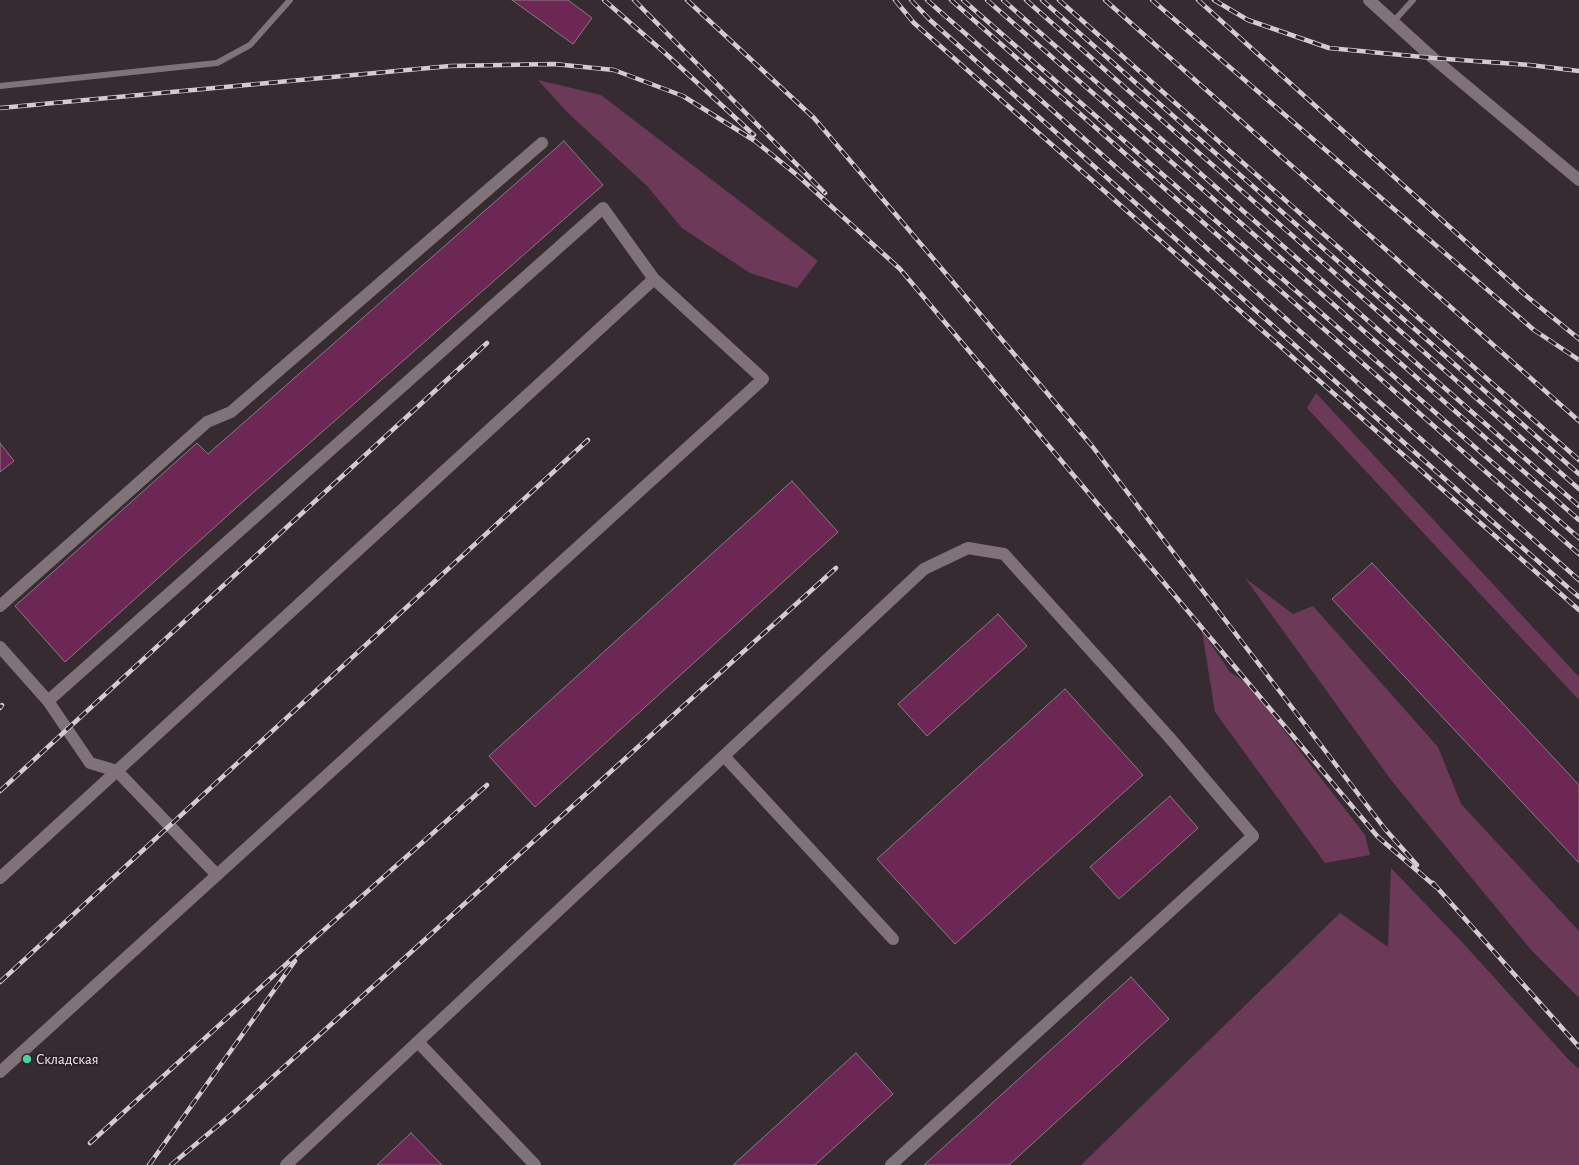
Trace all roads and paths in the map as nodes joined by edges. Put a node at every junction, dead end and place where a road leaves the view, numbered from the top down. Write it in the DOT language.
graph roads {
  1 [pos="290,0"];
  2 [pos="1369,0"];
  3 [pos="1413,0"];
  4 [pos="1394,22"];
  5 [pos="0,86"];
  6 [pos="542,143"];
  7 [pos="1579,180"];
  8 [pos="654,279"];
  9 [pos="0,606"];
  10 [pos="0,647"];
  11 [pos="48,701"];
  12 [pos="724,756"];
  13 [pos="117,771"];
  14 [pos="217,875"];
  15 [pos="0,878"];
  16 [pos="893,939"];
  17 [pos="418,1042"];
  18 [pos="0,1072"];
  19 [pos="286,1165"];
  20 [pos="535,1165"];
  21 [pos="891,1165"];
  1 -- 5 [label="lane"];
  2 -- 4 [label="street"];
  3 -- 4 [label="lane"];
  4 -- 7 [label="street"];
  6 -- 9 [label="street"];
  8 -- 11 [label="street"];
  8 -- 13 [label="street"];
  8 -- 14 [label="street"];
  10 -- 11 [label="street"];
  11 -- 13 [label="street"];
  12 -- 16 [label="street"];
  12 -- 17 [label="street"];
  12 -- 21 [label="street"];
  13 -- 14 [label="street"];
  13 -- 15 [label="street"];
  14 -- 18 [label="street"];
  17 -- 19 [label="street"];
  17 -- 20 [label="street"];
}
